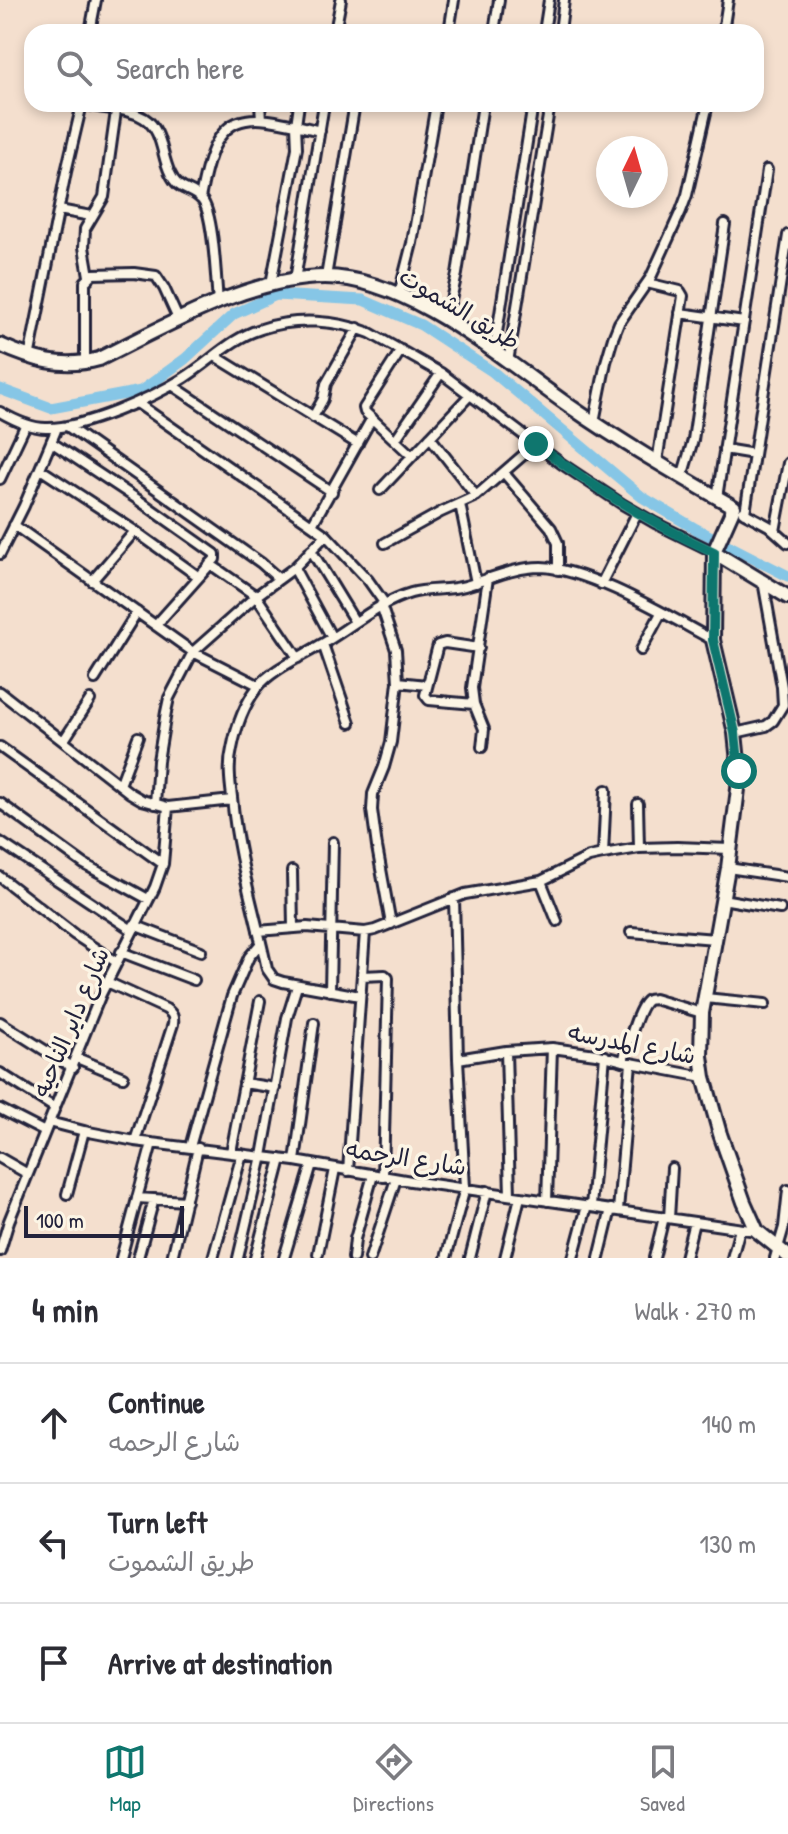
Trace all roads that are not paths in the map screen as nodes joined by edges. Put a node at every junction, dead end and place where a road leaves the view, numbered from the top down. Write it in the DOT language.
graph roads {
  1 [pos="96,0"];
  2 [pos="341,0"];
  3 [pos="454,0"];
  4 [pos="499,0"];
  5 [pos="549,0"];
  6 [pos="564,0"];
  7 [pos="728,0"];
  8 [pos="92,24"];
  9 [pos="336,24"];
  10 [pos="450,24"];
  11 [pos="495,24"];
  12 [pos="545,24"];
  13 [pos="561,24"];
  14 [pos="724,24"];
  15 [pos="81,112"];
  16 [pos="116,112"];
  17 [pos="131,112"];
  18 [pos="261,112"];
  19 [pos="298,112"];
  20 [pos="323,112"];
  21 [pos="354,112"];
  22 [pos="435,112"];
  23 [pos="482,112"];
  24 [pos="533,112"];
  25 [pos="548,112"];
  26 [pos="706,112"];
  27 [pos="261,119"];
  28 [pos="296,125"];
  29 [pos="320,131"];
  30 [pos="533,160"];
  31 [pos="767,170"];
  32 [pos="200,198"];
  33 [pos="59,210"];
  34 [pos="91,216"];
  35 [pos="725,224"];
  36 [pos="788,235"];
  37 [pos="89,276"];
  38 [pos="326,277"];
  39 [pos="295,280"];
  40 [pos="647,283"];
  41 [pos="271,284"];
  42 [pos="399,294"];
  43 [pos="218,303"];
  44 [pos="680,313"];
  45 [pos="711,317"];
  46 [pos="445,319"];
  47 [pos="179,321"];
  48 [pos="744,322"];
  49 [pos="358,328"];
  50 [pos="0,345"];
  51 [pos="401,350"];
  52 [pos="494,353"];
  53 [pos="215,356"];
  54 [pos="29,358"];
  55 [pos="508,362"];
  56 [pos="85,363"];
  57 [pos="441,373"];
  58 [pos="172,385"];
  59 [pos="470,395"];
  60 [pos="137,403"];
  61 [pos="0,412"];
  62 [pos="313,417"];
  63 [pos="372,418"];
  64 [pos="594,422"];
  65 [pos="26,424"];
  66 [pos="62,427"];
  67 [pos="430,437"];
  68 [pos="395,440"];
  69 [pos="51,442"];
  70 [pos="358,444"];
  71 [pos="536,444"];
  72 [pos="724,449"];
  73 [pos="754,454"];
  74 [pos="412,456"];
  75 [pos="657,462"];
  76 [pos="788,463"];
  77 [pos="40,469"];
  78 [pos="504,473"];
  79 [pos="787,474"];
  80 [pos="682,477"];
  81 [pos="141,478"];
  82 [pos="0,479"];
  83 [pos="380,490"];
  84 [pos="332,492"];
  85 [pos="130,495"];
  86 [pos="476,496"];
  87 [pos="717,498"];
  88 [pos="460,504"];
  89 [pos="739,510"];
  90 [pos="637,513"];
  91 [pos="14,525"];
  92 [pos="312,525"];
  93 [pos="135,531"];
  94 [pos="775,531"];
  95 [pos="326,535"];
  96 [pos="385,543"];
  97 [pos="788,543"];
  98 [pos="716,548"];
  99 [pos="311,550"];
  100 [pos="0,554"];
  101 [pos="210,564"];
  102 [pos="294,568"];
  103 [pos="558,570"];
  104 [pos="199,577"];
  105 [pos="488,578"];
  106 [pos="279,579"];
  107 [pos="762,580"];
  108 [pos="92,581"];
  109 [pos="476,583"];
  110 [pos="601,584"];
  111 [pos="256,596"];
  112 [pos="788,597"];
  113 [pos="383,604"];
  114 [pos="137,612"];
  115 [pos="661,613"];
  116 [pos="355,622"];
  117 [pos="156,625"];
  118 [pos="332,638"];
  119 [pos="713,640"];
  120 [pos="323,644"];
  121 [pos="479,648"];
  122 [pos="641,650"];
  123 [pos="193,652"];
  124 [pos="298,658"];
  125 [pos="95,679"];
  126 [pos="398,682"];
  127 [pos="258,685"];
  128 [pos="427,685"];
  129 [pos="0,692"];
  130 [pos="90,700"];
  131 [pos="474,704"];
  132 [pos="350,723"];
  133 [pos="735,733"];
  134 [pos="138,737"];
  135 [pos="64,740"];
  136 [pos="0,747"];
  137 [pos="482,747"];
  138 [pos="120,785"];
  139 [pos="606,790"];
  140 [pos="232,800"];
  141 [pos="0,803"];
  142 [pos="155,804"];
  143 [pos="638,804"];
  144 [pos="168,807"];
  145 [pos="0,842"];
  146 [pos="333,842"];
  147 [pos="639,848"];
  148 [pos="730,849"];
  149 [pos="603,854"];
  150 [pos="163,864"];
  151 [pos="728,868"];
  152 [pos="292,871"];
  153 [pos="0,877"];
  154 [pos="788,877"];
  155 [pos="541,881"];
  156 [pos="454,898"];
  157 [pos="148,899"];
  158 [pos="722,899"];
  159 [pos="780,909"];
  160 [pos="557,921"];
  161 [pos="391,924"];
  162 [pos="133,928"];
  163 [pos="293,928"];
  164 [pos="331,928"];
  165 [pos="258,931"];
  166 [pos="365,932"];
  167 [pos="631,932"];
  168 [pos="715,939"];
  169 [pos="261,943"];
  170 [pos="201,951"];
  171 [pos="121,952"];
  172 [pos="116,962"];
  173 [pos="362,976"];
  174 [pos="194,980"];
  175 [pos="107,982"];
  176 [pos="297,986"];
  177 [pos="330,991"];
  178 [pos="360,996"];
  179 [pos="705,998"];
  180 [pos="260,1001"];
  181 [pos="765,1004"];
  182 [pos="702,1013"];
  183 [pos="0,1022"];
  184 [pos="314,1023"];
  185 [pos="552,1048"];
  186 [pos="506,1051"];
  187 [pos="605,1056"];
  188 [pos="77,1058"];
  189 [pos="458,1059"];
  190 [pos="627,1062"];
  191 [pos="73,1068"];
  192 [pos="0,1073"];
  193 [pos="123,1077"];
  194 [pos="704,1077"];
  195 [pos="244,1083"];
  196 [pos="275,1088"];
  197 [pos="55,1108"];
  198 [pos="0,1109"];
  199 [pos="49,1122"];
  200 [pos="84,1131"];
  201 [pos="45,1132"];
  202 [pos="135,1141"];
  203 [pos="152,1143"];
  204 [pos="194,1148"];
  205 [pos="231,1152"];
  206 [pos="242,1154"];
  207 [pos="262,1156"];
  208 [pos="0,1158"];
  209 [pos="281,1159"];
  210 [pos="295,1161"];
  211 [pos="312,1164"];
  212 [pos="672,1168"];
  213 [pos="335,1169"];
  214 [pos="348,1171"];
  215 [pos="28,1174"];
  216 [pos="373,1175"];
  217 [pos="383,1177"];
  218 [pos="396,1179"];
  219 [pos="465,1188"];
  220 [pos="788,1190"];
  221 [pos="487,1191"];
  222 [pos="67,1194"];
  223 [pos="510,1195"];
  224 [pos="520,1197"];
  225 [pos="137,1198"];
  226 [pos="154,1199"];
  227 [pos="186,1201"];
  228 [pos="547,1201"];
  229 [pos="589,1206"];
  230 [pos="615,1209"];
  231 [pos="667,1218"];
  232 [pos="694,1222"];
  233 [pos="740,1229"];
  234 [pos="757,1231"];
  235 [pos="2,1239"];
  236 [pos="0,1251"];
  237 [pos="318,1254"];
  238 [pos="780,1254"];
  239 [pos="121,1258"];
  240 [pos="138,1258"];
  241 [pos="172,1258"];
  242 [pos="213,1258"];
  243 [pos="238,1258"];
  244 [pos="255,1258"];
  245 [pos="284,1258"];
  246 [pos="353,1258"];
  247 [pos="370,1258"];
  248 [pos="446,1258"];
  249 [pos="470,1258"];
  250 [pos="505,1258"];
  251 [pos="573,1258"];
  252 [pos="599,1258"];
  253 [pos="654,1258"];
  254 [pos="685,1258"];
  255 [pos="732,1258"];
  1 -- 8 [label="street"];
  2 -- 9 [label="street"];
  3 -- 10 [label="street"];
  4 -- 11 [label="street"];
  5 -- 12 [label="street"];
  6 -- 13 [label="street"];
  7 -- 14 [label="street"];
  15 -- 33 [label="street"];
  16 -- 34 [label="street"];
  17 -- 32 [label="street"];
  18 -- 27 [label="street"];
  19 -- 28 [label="street"];
  20 -- 29 [label="street"];
  21 -- 38 [label="street"];
  22 -- 42 [label="street"];
  23 -- 46 [label="street"];
  24 -- 30 [label="street"];
  25 -- 30 [label="street"];
  26 -- 40 [label="street"];
  27 -- 28 [label="street"];
  27 -- 32 [label="street"];
  28 -- 29 [label="street"];
  28 -- 41 [label="street"];
  29 -- 39 [label="street"];
  30 -- 52 [label="street"];
  30 -- 55 [label="street"];
  31 -- 48 [label="street"];
  32 -- 43 [label="street"];
  33 -- 34 [label="street"];
  33 -- 54 [label="street"];
  34 -- 37 [label="street"];
  35 -- 45 [label="street"];
  36 -- 73 [label="street"];
  37 -- 47 [label="street"];
  37 -- 56 [label="street"];
  38 -- 39 [label="street, طريق الشموت"];
  38 -- 42 [label="street, طريق الشموت"];
  39 -- 41 [label="street, طريق الشموت"];
  40 -- 44 [label="street"];
  40 -- 64 [label="street"];
  41 -- 43 [label="street, طريق الشموت"];
  42 -- 46 [label="street, طريق الشموت"];
  43 -- 47 [label="street, طريق الشموت"];
  44 -- 45 [label="street"];
  44 -- 75 [label="street"];
  45 -- 48 [label="street"];
  45 -- 80 [label="street"];
  46 -- 52 [label="street, طريق الشموت"];
  47 -- 56 [label="street, طريق الشموت"];
  48 -- 72 [label="street"];
  49 -- 51 [label="street"];
  49 -- 53 [label="street"];
  49 -- 62 [label="street"];
  50 -- 54 [label="street, طريق الشموت"];
  51 -- 57 [label="street"];
  51 -- 63 [label="street"];
  52 -- 55 [label="street, طريق الشموت"];
  53 -- 58 [label="street"];
  53 -- 62 [label="street"];
  54 -- 56 [label="street, طريق الشموت"];
  55 -- 64 [label="street, طريق الشموت"];
  57 -- 59 [label="street"];
  57 -- 68 [label="street"];
  58 -- 60 [label="street"];
  58 -- 84 [label="street"];
  59 -- 67 [label="street"];
  59 -- 71 [label="street"];
  60 -- 66 [label="street"];
  60 -- 92 [label="street"];
  61 -- 65 [label="street"];
  62 -- 70 [label="street"];
  63 -- 68 [label="street"];
  63 -- 70 [label="street"];
  64 -- 75 [label="street, طريق الشموت"];
  65 -- 66 [label="street"];
  65 -- 82 [label="street"];
  66 -- 69 [label="street"];
  66 -- 81 [label="street"];
  67 -- 74 [label="street"];
  67 -- 86 [label="street"];
  68 -- 74 [label="street"];
  69 -- 77 [label="street"];
  69 -- 85 [label="street"];
  70 -- 84 [label="street"];
  71 -- 78 [label="street"];
  71 -- 90 [label="street"];
  72 -- 73 [label="street"];
  72 -- 87 [label="street"];
  73 -- 89 [label="street"];
  74 -- 83 [label="street"];
  75 -- 80 [label="street, طريق الشموت"];
  76 -- 79 [label="street"];
  77 -- 91 [label="street"];
  77 -- 93 [label="street"];
  78 -- 86 [label="street"];
  78 -- 103 [label="street"];
  79 -- 94 [label="street"];
  80 -- 87 [label="street, طريق الشموت"];
  81 -- 85 [label="street"];
  81 -- 106 [label="street"];
  84 -- 92 [label="street"];
  85 -- 101 [label="street"];
  86 -- 88 [label="street"];
  87 -- 89 [label="street, طريق الشموت"];
  88 -- 96 [label="street"];
  88 -- 109 [label="street"];
  89 -- 94 [label="street"];
  89 -- 98 [label="street"];
  90 -- 98 [label="street"];
  90 -- 110 [label="street"];
  91 -- 100 [label="street"];
  91 -- 108 [label="street"];
  92 -- 95 [label="street"];
  93 -- 104 [label="street"];
  93 -- 108 [label="street"];
  94 -- 97 [label="street"];
  95 -- 99 [label="street"];
  95 -- 113 [label="street"];
  98 -- 107 [label="street"];
  98 -- 119 [label="street"];
  99 -- 102 [label="street"];
  99 -- 116 [label="street"];
  101 -- 104 [label="street"];
  101 -- 111 [label="street"];
  102 -- 106 [label="street"];
  102 -- 118 [label="street"];
  103 -- 105 [label="street"];
  103 -- 110 [label="street"];
  104 -- 117 [label="street"];
  105 -- 109 [label="street"];
  105 -- 121 [label="street"];
  106 -- 111 [label="street"];
  107 -- 112 [label="street"];
  107 -- 133 [label="street"];
  108 -- 114 [label="street"];
  109 -- 113 [label="street"];
  110 -- 115 [label="street"];
  111 -- 123 [label="street"];
  111 -- 124 [label="street"];
  113 -- 116 [label="street"];
  113 -- 126 [label="street"];
  114 -- 117 [label="street"];
  114 -- 125 [label="street"];
  115 -- 119 [label="street"];
  115 -- 122 [label="street"];
  116 -- 118 [label="street"];
  117 -- 123 [label="street"];
  118 -- 120 [label="street"];
  119 -- 133 [label="street"];
  120 -- 124 [label="street"];
  120 -- 132 [label="street"];
  121 -- 128 [label="street"];
  121 -- 131 [label="street"];
  123 -- 127 [label="street"];
  123 -- 142 [label="street"];
  124 -- 127 [label="street"];
  126 -- 128 [label="street"];
  126 -- 161 [label="street"];
  127 -- 140 [label="street"];
  128 -- 131 [label="street"];
  129 -- 135 [label="street"];
  130 -- 135 [label="street"];
  131 -- 137 [label="street"];
  133 -- 148 [label="street"];
  134 -- 138 [label="street"];
  135 -- 138 [label="street"];
  136 -- 150 [label="street"];
  138 -- 142 [label="street"];
  139 -- 149 [label="street"];
  140 -- 144 [label="street"];
  140 -- 165 [label="street"];
  141 -- 157 [label="street"];
  142 -- 144 [label="street"];
  143 -- 147 [label="street"];
  144 -- 150 [label="street, شارع داير الناحيه"];
  145 -- 162 [label="street"];
  146 -- 164 [label="street"];
  147 -- 148 [label="street"];
  147 -- 149 [label="street"];
  148 -- 151 [label="street"];
  149 -- 155 [label="street"];
  150 -- 157 [label="street, شارع داير الناحيه"];
  151 -- 154 [label="street"];
  151 -- 158 [label="street"];
  152 -- 163 [label="street"];
  153 -- 172 [label="street"];
  155 -- 156 [label="street"];
  155 -- 160 [label="street"];
  156 -- 161 [label="street"];
  156 -- 189 [label="street"];
  157 -- 162 [label="street, شارع داير الناحيه"];
  158 -- 159 [label="street"];
  158 -- 168 [label="street"];
  161 -- 166 [label="street"];
  162 -- 170 [label="street"];
  162 -- 171 [label="street, شارع داير الناحيه"];
  163 -- 164 [label="street"];
  163 -- 165 [label="street"];
  164 -- 166 [label="street"];
  164 -- 177 [label="street"];
  165 -- 169 [label="street"];
  166 -- 173 [label="street"];
  167 -- 168 [label="street"];
  168 -- 179 [label="street"];
  169 -- 176 [label="street"];
  169 -- 204 [label="street"];
  171 -- 172 [label="street, شارع داير الناحيه"];
  171 -- 174 [label="street"];
  172 -- 175 [label="street, شارع داير الناحيه"];
  173 -- 178 [label="street"];
  173 -- 217 [label="street"];
  175 -- 188 [label="street, شارع داير الناحيه"];
  175 -- 202 [label="street"];
  176 -- 177 [label="street"];
  176 -- 196 [label="street"];
  177 -- 178 [label="street"];
  178 -- 214 [label="street"];
  179 -- 181 [label="street"];
  179 -- 182 [label="street"];
  180 -- 195 [label="street"];
  182 -- 190 [label="street"];
  182 -- 194 [label="street"];
  183 -- 191 [label="street"];
  184 -- 210 [label="street"];
  185 -- 186 [label="street, شارع المدرسه"];
  185 -- 187 [label="street, شارع المدرسه"];
  185 -- 228 [label="street"];
  186 -- 189 [label="street, شارع المدرسه"];
  186 -- 223 [label="street"];
  187 -- 190 [label="street, شارع المدرسه"];
  187 -- 229 [label="street"];
  188 -- 191 [label="street, شارع داير الناحيه"];
  188 -- 193 [label="street"];
  189 -- 219 [label="street"];
  190 -- 194 [label="street, شارع المدرسه"];
  190 -- 230 [label="street"];
  191 -- 197 [label="street, شارع داير الناحيه"];
  192 -- 197 [label="street"];
  194 -- 234 [label="street"];
  195 -- 196 [label="street"];
  195 -- 205 [label="street"];
  196 -- 207 [label="street"];
  197 -- 199 [label="street, شارع داير الناحيه"];
  198 -- 201 [label="street"];
  199 -- 200 [label="street, شارع الرحمه"];
  199 -- 201 [label="street, شارع داير الناحيه"];
  200 -- 202 [label="street, شارع الرحمه"];
  200 -- 222 [label="street"];
  201 -- 215 [label="street, شارع داير الناحيه"];
  202 -- 203 [label="street, شارع الرحمه"];
  203 -- 204 [label="street, شارع الرحمه"];
  203 -- 225 [label="street"];
  204 -- 205 [label="street, شارع الرحمه"];
  204 -- 227 [label="street"];
  205 -- 206 [label="street, شارع الرحمه"];
  206 -- 207 [label="street, شارع الرحمه"];
  206 -- 242 [label="street"];
  207 -- 209 [label="street, شارع الرحمه"];
  207 -- 243 [label="street"];
  208 -- 215 [label="street"];
  209 -- 210 [label="street, شارع الرحمه"];
  209 -- 244 [label="street"];
  210 -- 211 [label="street, شارع الرحمه"];
  211 -- 213 [label="street, شارع الرحمه"];
  211 -- 245 [label="street"];
  212 -- 231 [label="street"];
  213 -- 214 [label="street, شارع الرحمه"];
  213 -- 237 [label="street"];
  214 -- 216 [label="street, شارع الرحمه"];
  215 -- 235 [label="street, شارع داير الناحيه"];
  216 -- 217 [label="street, شارع الرحمه"];
  216 -- 246 [label="street"];
  217 -- 218 [label="street, شارع الرحمه"];
  218 -- 219 [label="street, شارع الرحمه"];
  218 -- 247 [label="street"];
  219 -- 221 [label="street, شارع الرحمه"];
  219 -- 248 [label="street"];
  220 -- 238 [label="street"];
  221 -- 223 [label="street, شارع الرحمه"];
  221 -- 249 [label="street"];
  223 -- 224 [label="street, شارع الرحمه"];
  224 -- 228 [label="street, شارع الرحمه"];
  224 -- 250 [label="street"];
  225 -- 226 [label="street"];
  225 -- 239 [label="street"];
  226 -- 227 [label="street"];
  226 -- 240 [label="street"];
  227 -- 241 [label="street"];
  228 -- 229 [label="street, شارع الرحمه"];
  229 -- 230 [label="street, شارع الرحمه"];
  229 -- 251 [label="street"];
  230 -- 231 [label="street, شارع الرحمه"];
  230 -- 252 [label="street"];
  231 -- 232 [label="street, شارع الرحمه"];
  231 -- 253 [label="street"];
  232 -- 233 [label="street, شارع الرحمه"];
  232 -- 254 [label="street"];
  233 -- 234 [label="street, شارع الرحمه"];
  233 -- 255 [label="street"];
  234 -- 238 [label="street"];
  235 -- 236 [label="street, شارع داير الناحيه"];
}
